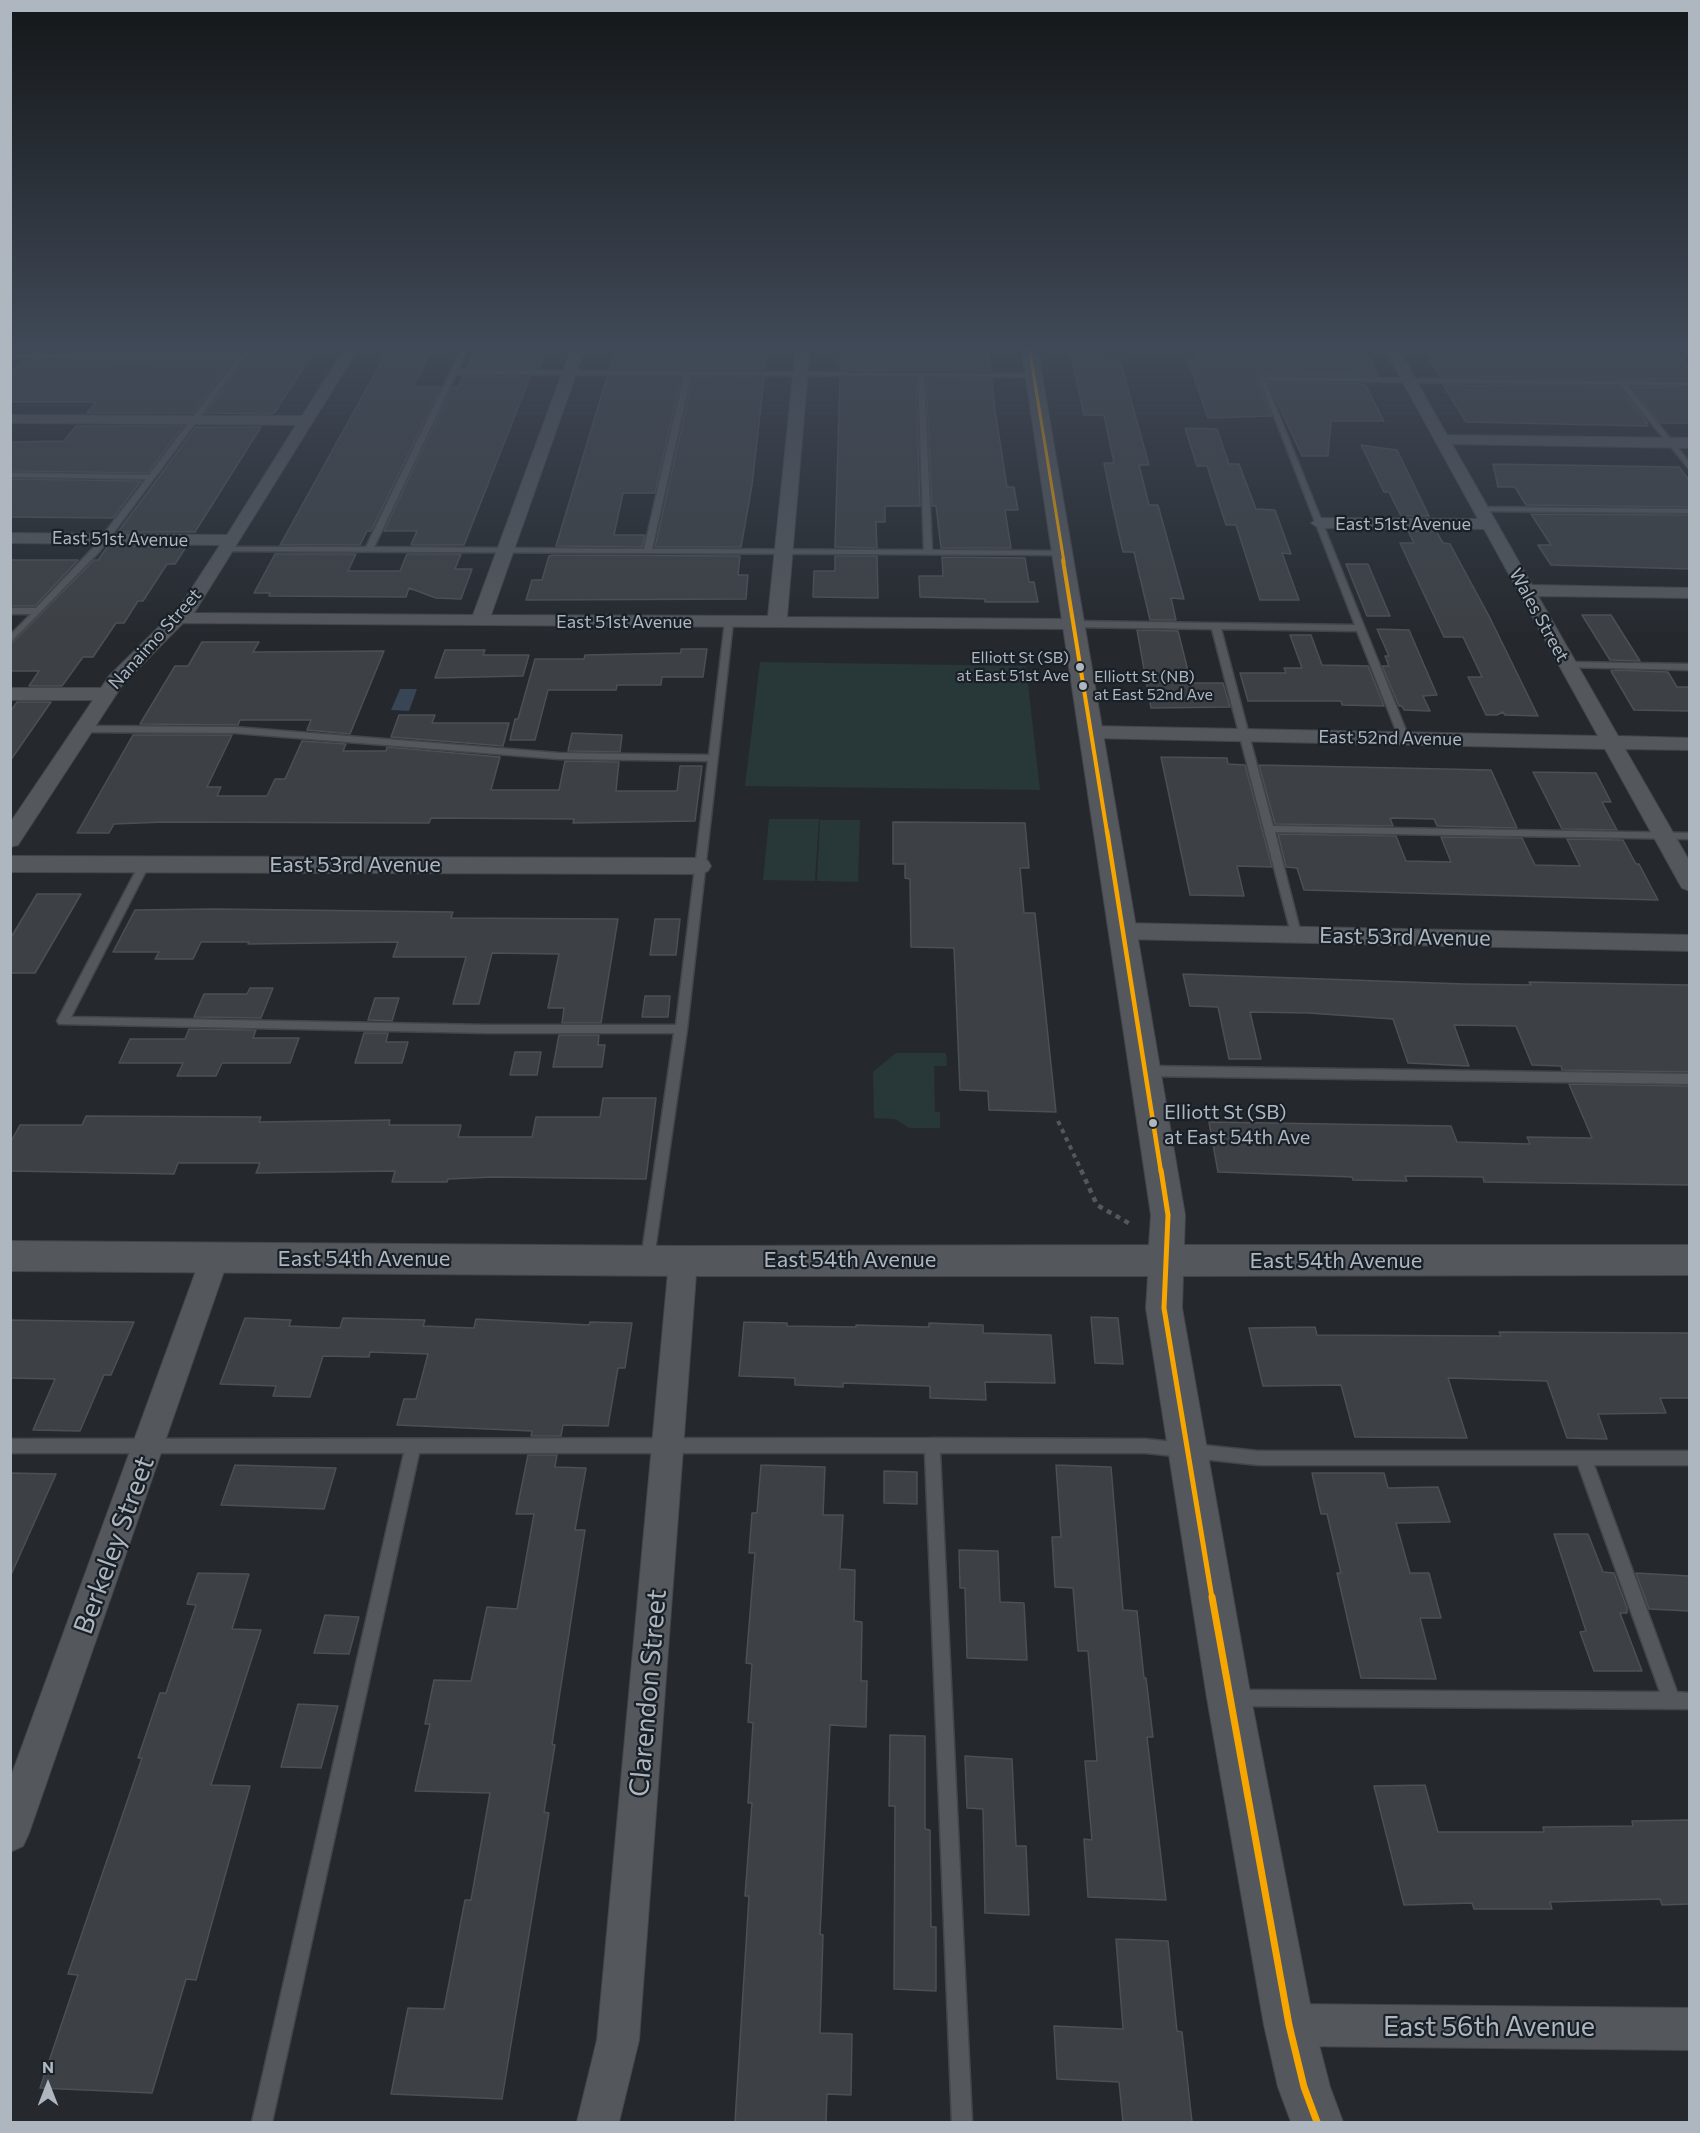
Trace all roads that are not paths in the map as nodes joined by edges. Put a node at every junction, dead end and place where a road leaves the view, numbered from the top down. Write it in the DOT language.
graph roads {
  1 [pos="174,446"];
  2 [pos="289,446"];
  3 [pos="419,446"];
  4 [pos="543,446"];
  5 [pos="671,446"];
  6 [pos="794,446"];
  7 [pos="924,446"];
  8 [pos="1045,446"];
  9 [pos="1288,446"];
  10 [pos="1444,446"];
  11 [pos="1671,446"];
  12 [pos="1689,468"];
  13 [pos="10,475"];
  14 [pos="151,477"];
  15 [pos="1689,511"];
  16 [pos="1484,517"];
  17 [pos="1318,523"];
  18 [pos="10,538"];
  19 [pos="104,539"];
  20 [pos="227,544"];
  21 [pos="369,550"];
  22 [pos="505,550"];
  23 [pos="647,551"];
  24 [pos="784,551"];
  25 [pos="928,552"];
  26 [pos="1061,553"];
  27 [pos="1525,590"];
  28 [pos="1689,593"];
  29 [pos="10,611"];
  30 [pos="39,612"];
  31 [pos="177,618"];
  32 [pos="480,620"];
  33 [pos="729,622"];
  34 [pos="777,622"];
  35 [pos="1072,624"];
  36 [pos="1215,626"];
  37 [pos="1360,628"];
  38 [pos="10,641"];
  39 [pos="1567,665"];
  40 [pos="1689,667"];
  41 [pos="10,694"];
  42 [pos="106,694"];
  43 [pos="82,729"];
  44 [pos="1090,732"];
  45 [pos="1244,736"];
  46 [pos="1404,738"];
  47 [pos="1611,742"];
  48 [pos="1689,744"];
  49 [pos="713,758"];
  50 [pos="1269,829"];
  51 [pos="1662,835"];
  52 [pos="1689,836"];
  53 [pos="10,840"];
  54 [pos="10,864"];
  55 [pos="144,865"];
  56 [pos="700,866"];
  57 [pos="1689,883"];
  58 [pos="1121,931"];
  59 [pos="1296,934"];
  60 [pos="1689,943"];
  61 [pos="681,1029"];
  62 [pos="1144,1071"];
  63 [pos="1689,1079"];
  64 [pos="10,1256"];
  65 [pos="215,1257"];
  66 [pos="1166,1260"];
  67 [pos="1689,1260"];
  68 [pos="648,1261"];
  69 [pos="683,1261"];
  70 [pos="932,1445"];
  71 [pos="10,1446"];
  72 [pos="669,1446"];
  73 [pos="149,1447"];
  74 [pos="413,1447"];
  75 [pos="1187,1450"];
  76 [pos="1583,1457"];
  77 [pos="1689,1458"];
  78 [pos="1229,1698"];
  79 [pos="1672,1701"];
  80 [pos="1689,1701"];
  81 [pos="10,1833"];
  82 [pos="1289,2025"];
  83 [pos="1689,2029"];
  84 [pos="262,2122"];
  85 [pos="598,2122"];
  86 [pos="962,2122"];
  87 [pos="1317,2122"];
  1 -- 14 [label="lane"];
  2 -- 20 [label="street, Nanaimo Street"];
  3 -- 21 [label="lane"];
  4 -- 22 [label="street"];
  5 -- 23 [label="lane"];
  6 -- 24 [label="street"];
  7 -- 25 [label="lane"];
  8 -- 26 [label="street"];
  9 -- 17 [label="lane"];
  10 -- 16 [label="street, Wales Street"];
  11 -- 12 [label="lane"];
  13 -- 14 [label="lane"];
  14 -- 19 [label="lane"];
  15 -- 16 [label="lane"];
  16 -- 17 [label="street, East 51st Avenue"];
  16 -- 27 [label="street, Wales Street"];
  17 -- 37 [label="lane"];
  18 -- 19 [label="street, East 51st Avenue"];
  19 -- 20 [label="street, East 51st Avenue"];
  19 -- 30 [label="lane"];
  20 -- 21 [label="lane"];
  20 -- 31 [label="street, Nanaimo Street"];
  21 -- 22 [label="lane"];
  22 -- 23 [label="lane"];
  22 -- 32 [label="street"];
  23 -- 24 [label="lane"];
  24 -- 25 [label="lane"];
  24 -- 34 [label="street"];
  25 -- 26 [label="lane"];
  26 -- 35 [label="street"];
  27 -- 28 [label="street"];
  27 -- 39 [label="street, Wales Street"];
  29 -- 30 [label="lane"];
  30 -- 38 [label="lane"];
  31 -- 32 [label="street, East 51st Avenue"];
  31 -- 42 [label="street, Nanaimo Street"];
  32 -- 33 [label="street, East 51st Avenue"];
  33 -- 34 [label="street, East 51st Avenue"];
  33 -- 49 [label="lane"];
  34 -- 35 [label="street, East 51st Avenue"];
  35 -- 36 [label="lane"];
  35 -- 44 [label="street"];
  36 -- 37 [label="lane"];
  36 -- 45 [label="lane"];
  37 -- 46 [label="lane"];
  39 -- 40 [label="lane"];
  39 -- 47 [label="street, Wales Street"];
  41 -- 42 [label="street"];
  42 -- 43 [label="street, Nanaimo Street"];
  43 -- 49 [label="lane"];
  43 -- 53 [label="street, Nanaimo Street"];
  44 -- 45 [label="street, East 52nd Avenue"];
  44 -- 58 [label="street"];
  45 -- 46 [label="street, East 52nd Avenue"];
  45 -- 50 [label="lane"];
  46 -- 47 [label="street, East 52nd Avenue"];
  47 -- 48 [label="street, East 52nd Avenue"];
  47 -- 51 [label="street, Wales Street"];
  49 -- 56 [label="lane"];
  50 -- 51 [label="lane"];
  50 -- 59 [label="lane"];
  51 -- 52 [label="lane"];
  51 -- 57 [label="street, Wales Street"];
  54 -- 55 [label="street, East 53rd Avenue"];
  55 -- 56 [label="street, East 53rd Avenue"];
  55 -- 61 [label="lane"];
  56 -- 61 [label="lane"];
  58 -- 59 [label="street, East 53rd Avenue"];
  58 -- 62 [label="street"];
  59 -- 60 [label="street, East 53rd Avenue"];
  61 -- 68 [label="lane"];
  62 -- 63 [label="lane"];
  62 -- 66 [label="street"];
  64 -- 65 [label="street, East 54th Avenue"];
  65 -- 68 [label="street, East 54th Avenue"];
  65 -- 73 [label="street, Berkeley Street"];
  66 -- 67 [label="street, East 54th Avenue"];
  66 -- 69 [label="street, East 54th Avenue"];
  66 -- 75 [label="street"];
  68 -- 69 [label="street, East 54th Avenue"];
  69 -- 72 [label="street, Clarendon Street"];
  70 -- 72 [label="lane"];
  70 -- 75 [label="lane"];
  70 -- 86 [label="lane"];
  71 -- 73 [label="lane"];
  72 -- 74 [label="lane"];
  72 -- 85 [label="street, Clarendon Street"];
  73 -- 74 [label="lane"];
  73 -- 81 [label="street, Berkeley Street"];
  74 -- 84 [label="lane"];
  75 -- 76 [label="lane"];
  75 -- 78 [label="street"];
  76 -- 77 [label="lane"];
  76 -- 79 [label="lane"];
  78 -- 79 [label="lane"];
  78 -- 82 [label="street"];
  79 -- 80 [label="lane"];
  82 -- 83 [label="street, East 56th Avenue"];
  82 -- 87 [label="street"];
}
